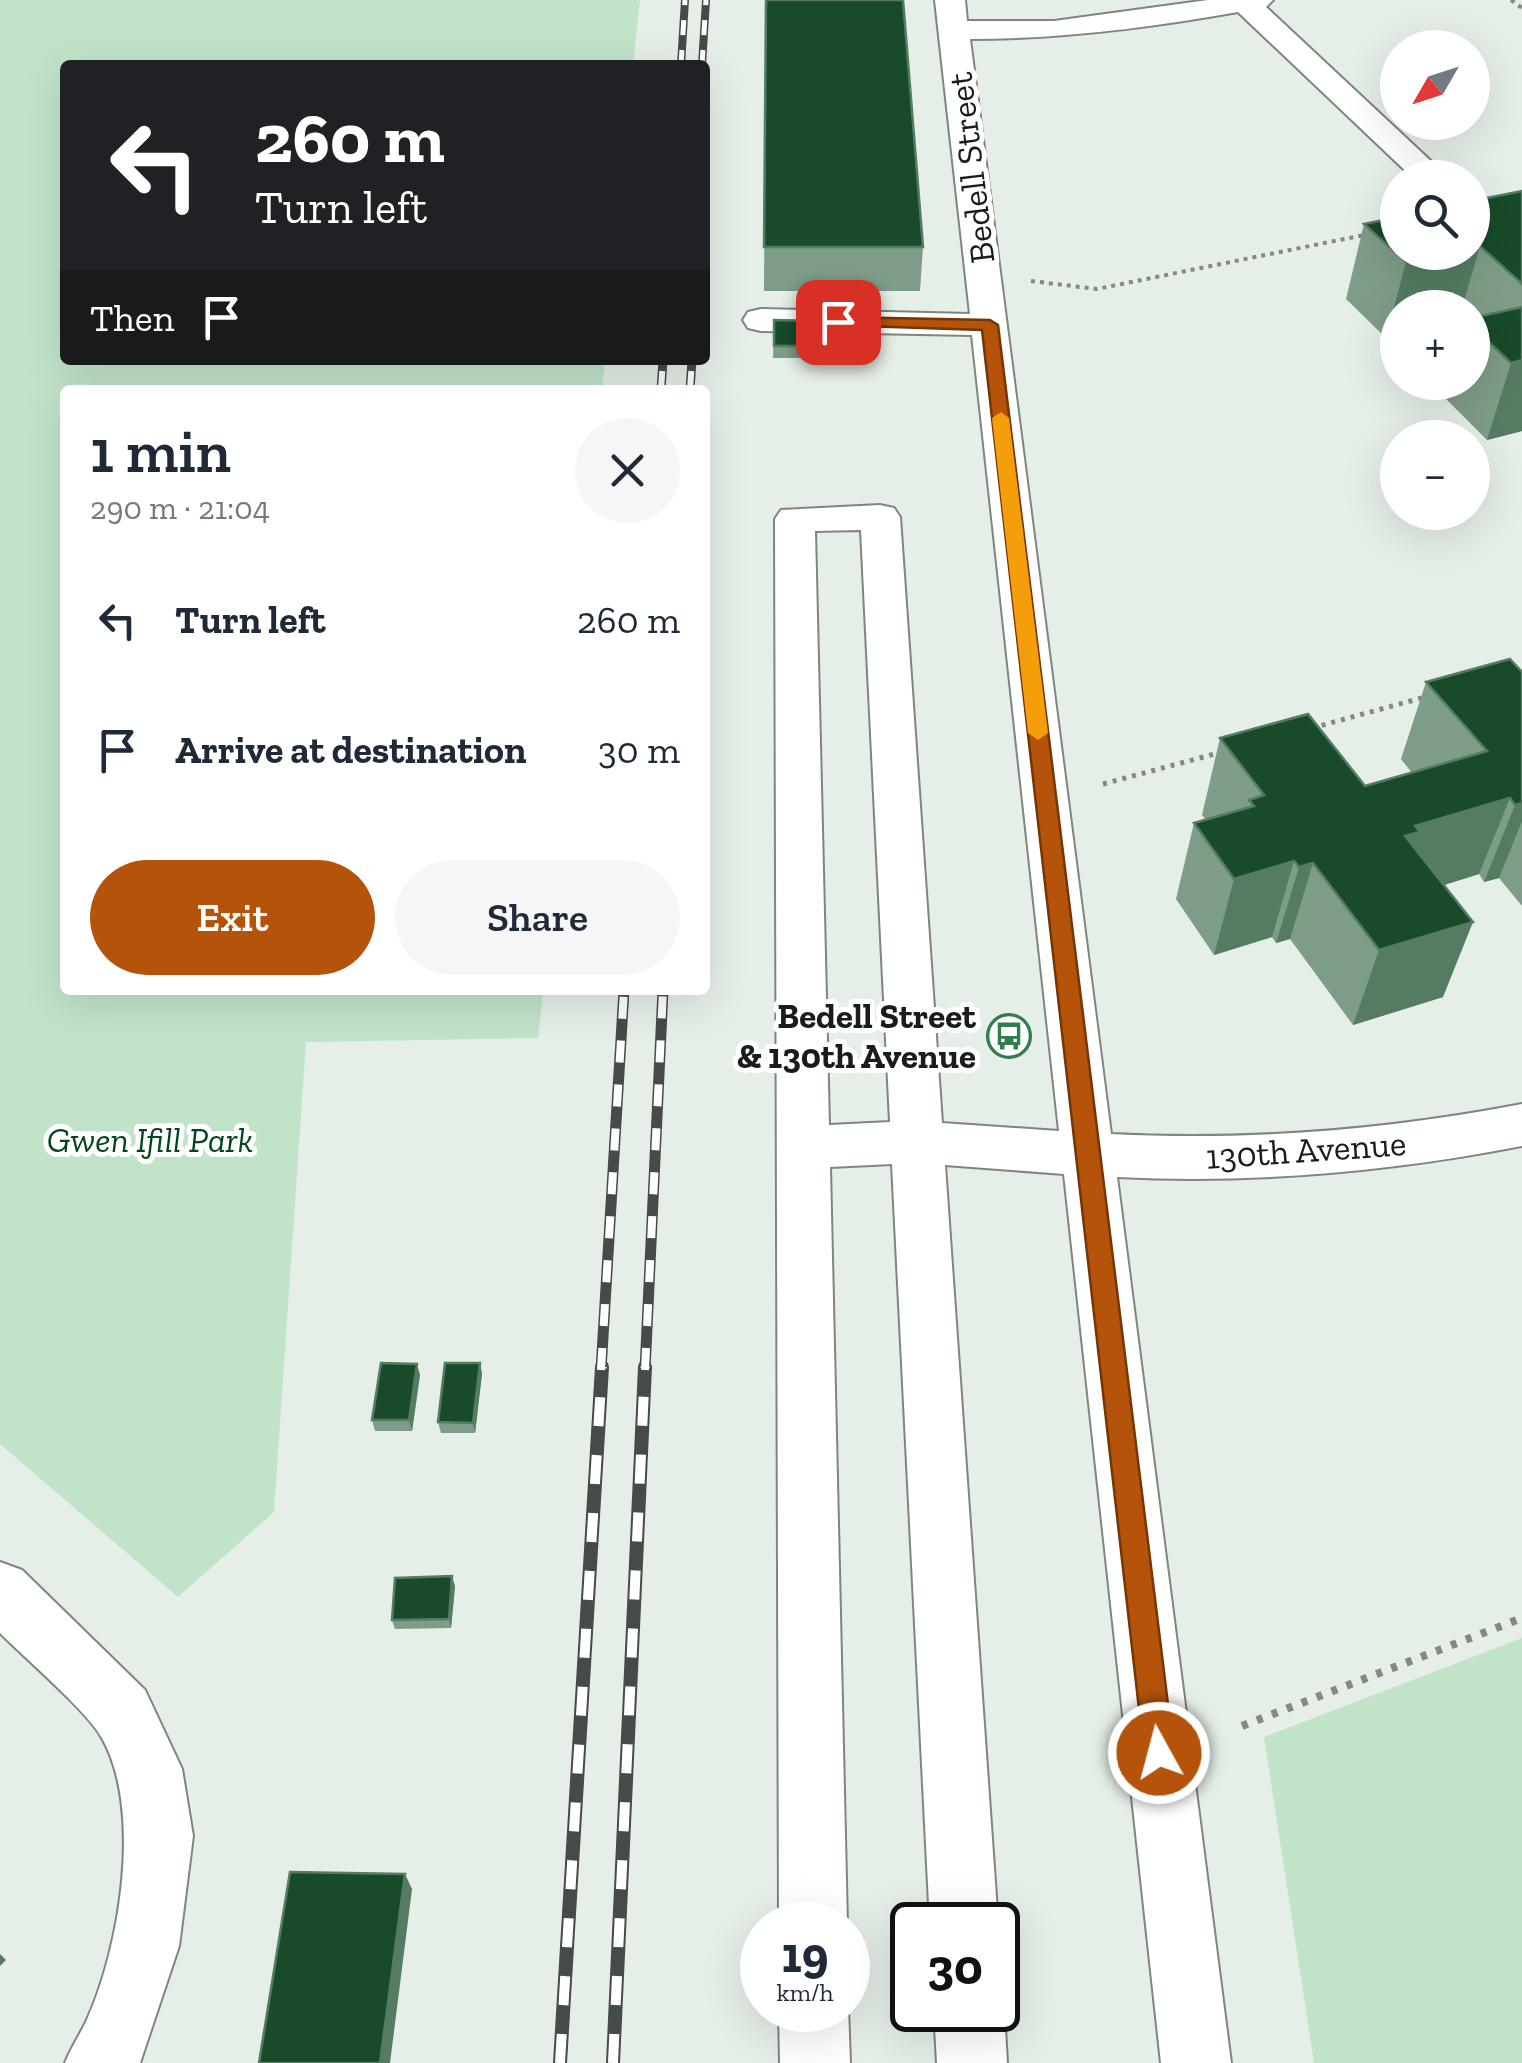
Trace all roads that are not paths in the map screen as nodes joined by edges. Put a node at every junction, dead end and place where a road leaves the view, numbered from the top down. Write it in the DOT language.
graph roads {
  1 [pos="1251,1"];
  2 [pos="952,15"];
  3 [pos="1414,160"];
  4 [pos="760,320"];
  5 [pos="990,325"];
  6 [pos="1522,1126"];
  7 [pos="919,1143"];
  8 [pos="801,1148"];
  9 [pos="1088,1155"];
  10 [pos="0,1591"];
  11 [pos="813,1902"];
  12 [pos="963,1902"];
  13 [pos="814,2032"];
  14 [pos="970,2032"];
  15 [pos="100,2063"];
  16 [pos="815,2063"];
  17 [pos="972,2063"];
  18 [pos="1196,2063"];
  1 -- 2 [label="street"];
  1 -- 3 [label="street"];
  2 -- 5 [label="street, Bedell Street"];
  4 -- 5 [label="street"];
  5 -- 9 [label="street, Bedell Street"];
  6 -- 9 [label="street, 130th Avenue"];
  7 -- 8 [label="street, 130th Avenue"];
  7 -- 8 [label="street"];
  7 -- 9 [label="street, 130th Avenue"];
  7 -- 12 [label="street"];
  8 -- 11 [label="street"];
  9 -- 18 [label="street, Bedell Street"];
  10 -- 15 [label="street"];
  13 -- 16 [label="street"];
  14 -- 17 [label="street"];
}
